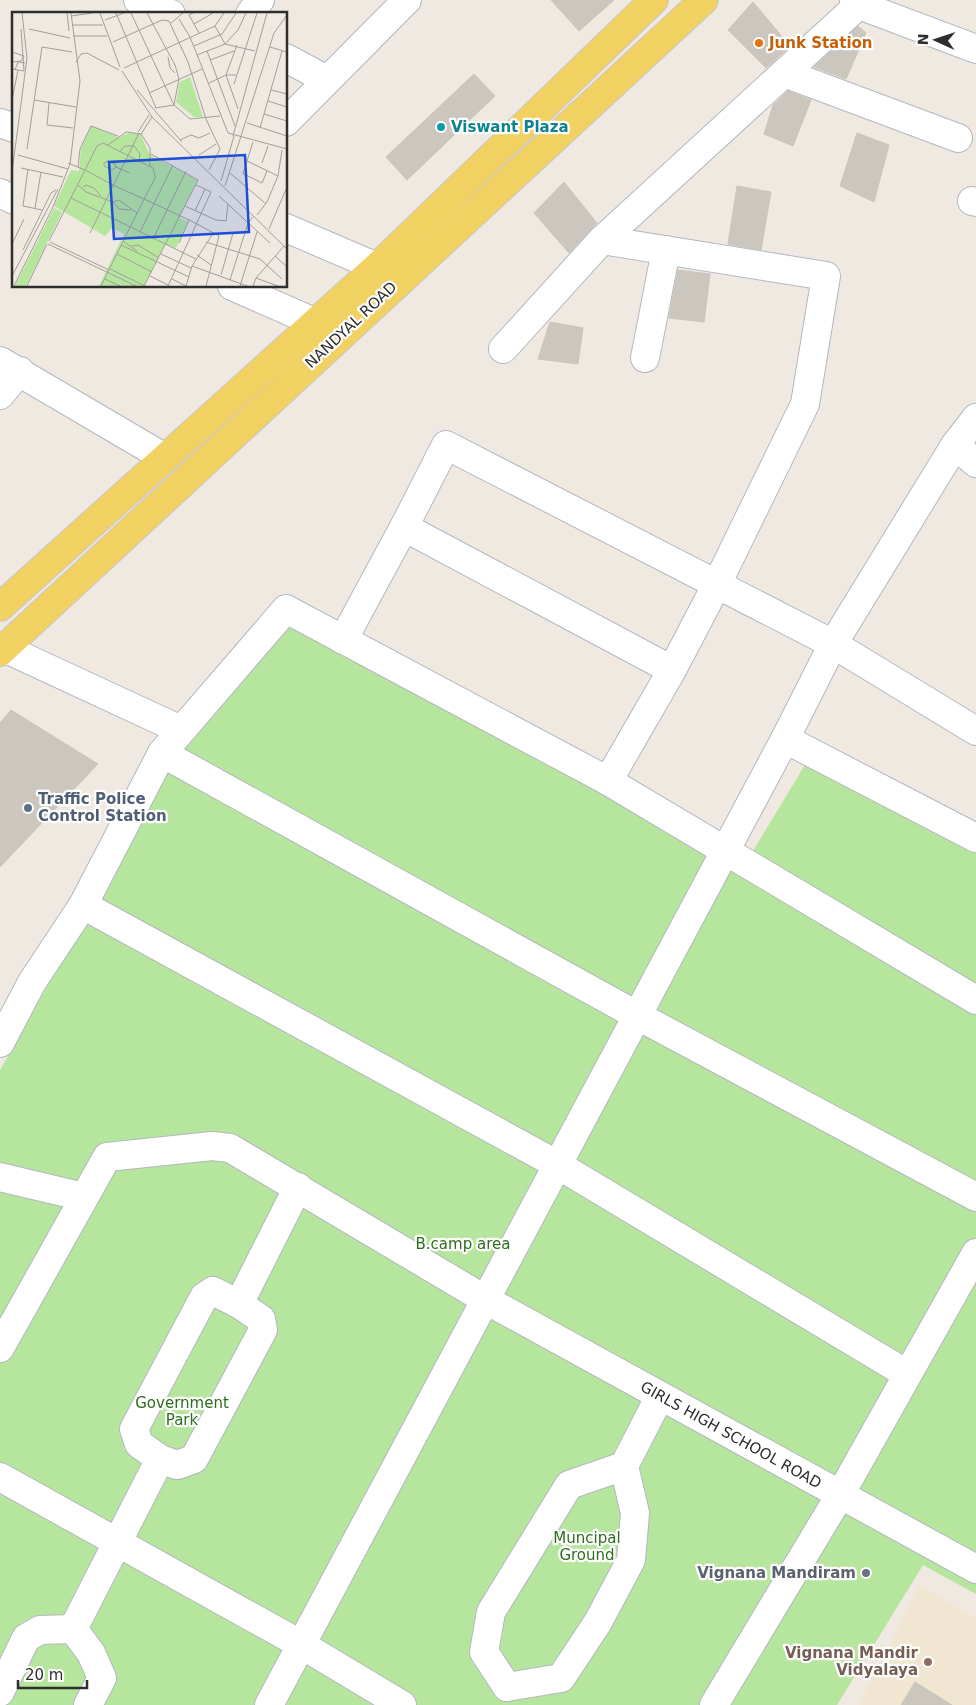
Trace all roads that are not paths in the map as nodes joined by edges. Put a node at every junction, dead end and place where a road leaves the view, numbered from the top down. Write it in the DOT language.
graph roads {
  1 [pos="138,0"];
  2 [pos="260,0"];
  3 [pos="407,0"];
  4 [pos="654,0"];
  5 [pos="704,0"];
  6 [pos="859,2"];
  7 [pos="166,12"];
  8 [pos="251,12"];
  9 [pos="976,49"];
  10 [pos="288,59"];
  11 [pos="784,73"];
  12 [pos="326,80"];
  13 [pos="288,120"];
  14 [pos="0,123"];
  15 [pos="12,127"];
  16 [pos="958,138"];
  17 [pos="0,193"];
  18 [pos="12,199"];
  19 [pos="288,229"];
  20 [pos="602,240"];
  21 [pos="666,250"];
  22 [pos="376,267"];
  23 [pos="237,288"];
  24 [pos="314,322"];
  25 [pos="503,349"];
  26 [pos="645,358"];
  27 [pos="10,366"];
  28 [pos="0,395"];
  29 [pos="976,418"];
  30 [pos="955,445"];
  31 [pos="165,458"];
  32 [pos="976,463"];
  33 [pos="404,527"];
  34 [pos="718,584"];
  35 [pos="0,606"];
  36 [pos="343,640"];
  37 [pos="833,644"];
  38 [pos="2,650"];
  39 [pos="672,670"];
  40 [pos="181,730"];
  41 [pos="976,731"];
  42 [pos="785,739"];
  43 [pos="162,753"];
  44 [pos="608,782"];
  45 [pos="976,838"];
  46 [pos="726,850"];
  47 [pos="83,905"];
  48 [pos="976,1000"];
  49 [pos="638,1016"];
  50 [pos="0,1043"];
  51 [pos="558,1165"];
  52 [pos="0,1177"];
  53 [pos="298,1187"];
  54 [pos="84,1197"];
  55 [pos="976,1197"];
  56 [pos="976,1253"];
  57 [pos="486,1300"];
  58 [pos="239,1304"];
  59 [pos="3,1334"];
  60 [pos="908,1374"];
  61 [pos="660,1396"];
  62 [pos="160,1459"];
  63 [pos="624,1466"];
  64 [pos="0,1477"];
  65 [pos="840,1495"];
  66 [pos="116,1543"];
  67 [pos="976,1569"];
  68 [pos="72,1629"];
  69 [pos="302,1646"];
  70 [pos="0,1692"];
  71 [pos="502,1696"];
  72 [pos="88,1705"];
  73 [pos="269,1705"];
  74 [pos="402,1705"];
  75 [pos="714,1705"];
  1 -- 7 [label="street"];
  2 -- 8 [label="street"];
  3 -- 12 [label="street"];
  4 -- 22 [label="main road, NANDYAL ROAD"];
  5 -- 38 [label="main road, NANDYAL ROAD"];
  6 -- 9 [label="street"];
  6 -- 11 [label="street"];
  10 -- 12 [label="street"];
  11 -- 16 [label="street"];
  11 -- 20 [label="street"];
  12 -- 13 [label="street"];
  14 -- 15 [label="street"];
  17 -- 18 [label="street"];
  19 -- 22 [label="street"];
  20 -- 21 [label="street"];
  20 -- 25 [label="street"];
  21 -- 26 [label="street"];
  21 -- 34 [label="street"];
  22 -- 24 [label="main road, NANDYAL ROAD"];
  23 -- 24 [label="street"];
  24 -- 31 [label="main road, NANDYAL ROAD"];
  27 -- 28 [label="street"];
  27 -- 31 [label="street"];
  29 -- 30 [label="street"];
  30 -- 32 [label="street"];
  30 -- 37 [label="street"];
  31 -- 35 [label="main road, NANDYAL ROAD"];
  33 -- 34 [label="street"];
  33 -- 36 [label="street"];
  33 -- 39 [label="street"];
  34 -- 37 [label="street"];
  34 -- 39 [label="street"];
  36 -- 40 [label="street"];
  36 -- 44 [label="street"];
  37 -- 41 [label="street"];
  37 -- 42 [label="street"];
  38 -- 40 [label="street"];
  39 -- 44 [label="street"];
  40 -- 43 [label="street"];
  42 -- 45 [label="street"];
  42 -- 46 [label="street"];
  43 -- 47 [label="street"];
  43 -- 49 [label="street"];
  44 -- 46 [label="street"];
  46 -- 48 [label="street"];
  46 -- 49 [label="street"];
  47 -- 50 [label="street"];
  47 -- 51 [label="street"];
  49 -- 51 [label="street"];
  49 -- 55 [label="street"];
  51 -- 57 [label="street"];
  51 -- 60 [label="street"];
  52 -- 54 [label="street"];
  53 -- 54 [label="street, GIRLS HIGH SCHOOL ROAD"];
  53 -- 57 [label="street, GIRLS HIGH SCHOOL ROAD"];
  53 -- 58 [label="street"];
  54 -- 59 [label="street"];
  56 -- 60 [label="street"];
  57 -- 61 [label="street, GIRLS HIGH SCHOOL ROAD"];
  57 -- 69 [label="street"];
  58 -- 62 [label="street"];
  58 -- 62 [label="street"];
  60 -- 65 [label="street"];
  61 -- 63 [label="street"];
  61 -- 65 [label="street, GIRLS HIGH SCHOOL ROAD"];
  62 -- 66 [label="street"];
  63 -- 71 [label="street"];
  63 -- 71 [label="street"];
  64 -- 66 [label="street"];
  65 -- 67 [label="street, GIRLS HIGH SCHOOL ROAD"];
  65 -- 75 [label="street"];
  66 -- 68 [label="street"];
  66 -- 69 [label="street"];
  68 -- 70 [label="street"];
  68 -- 72 [label="street"];
  69 -- 73 [label="street"];
  69 -- 74 [label="street"];
}
